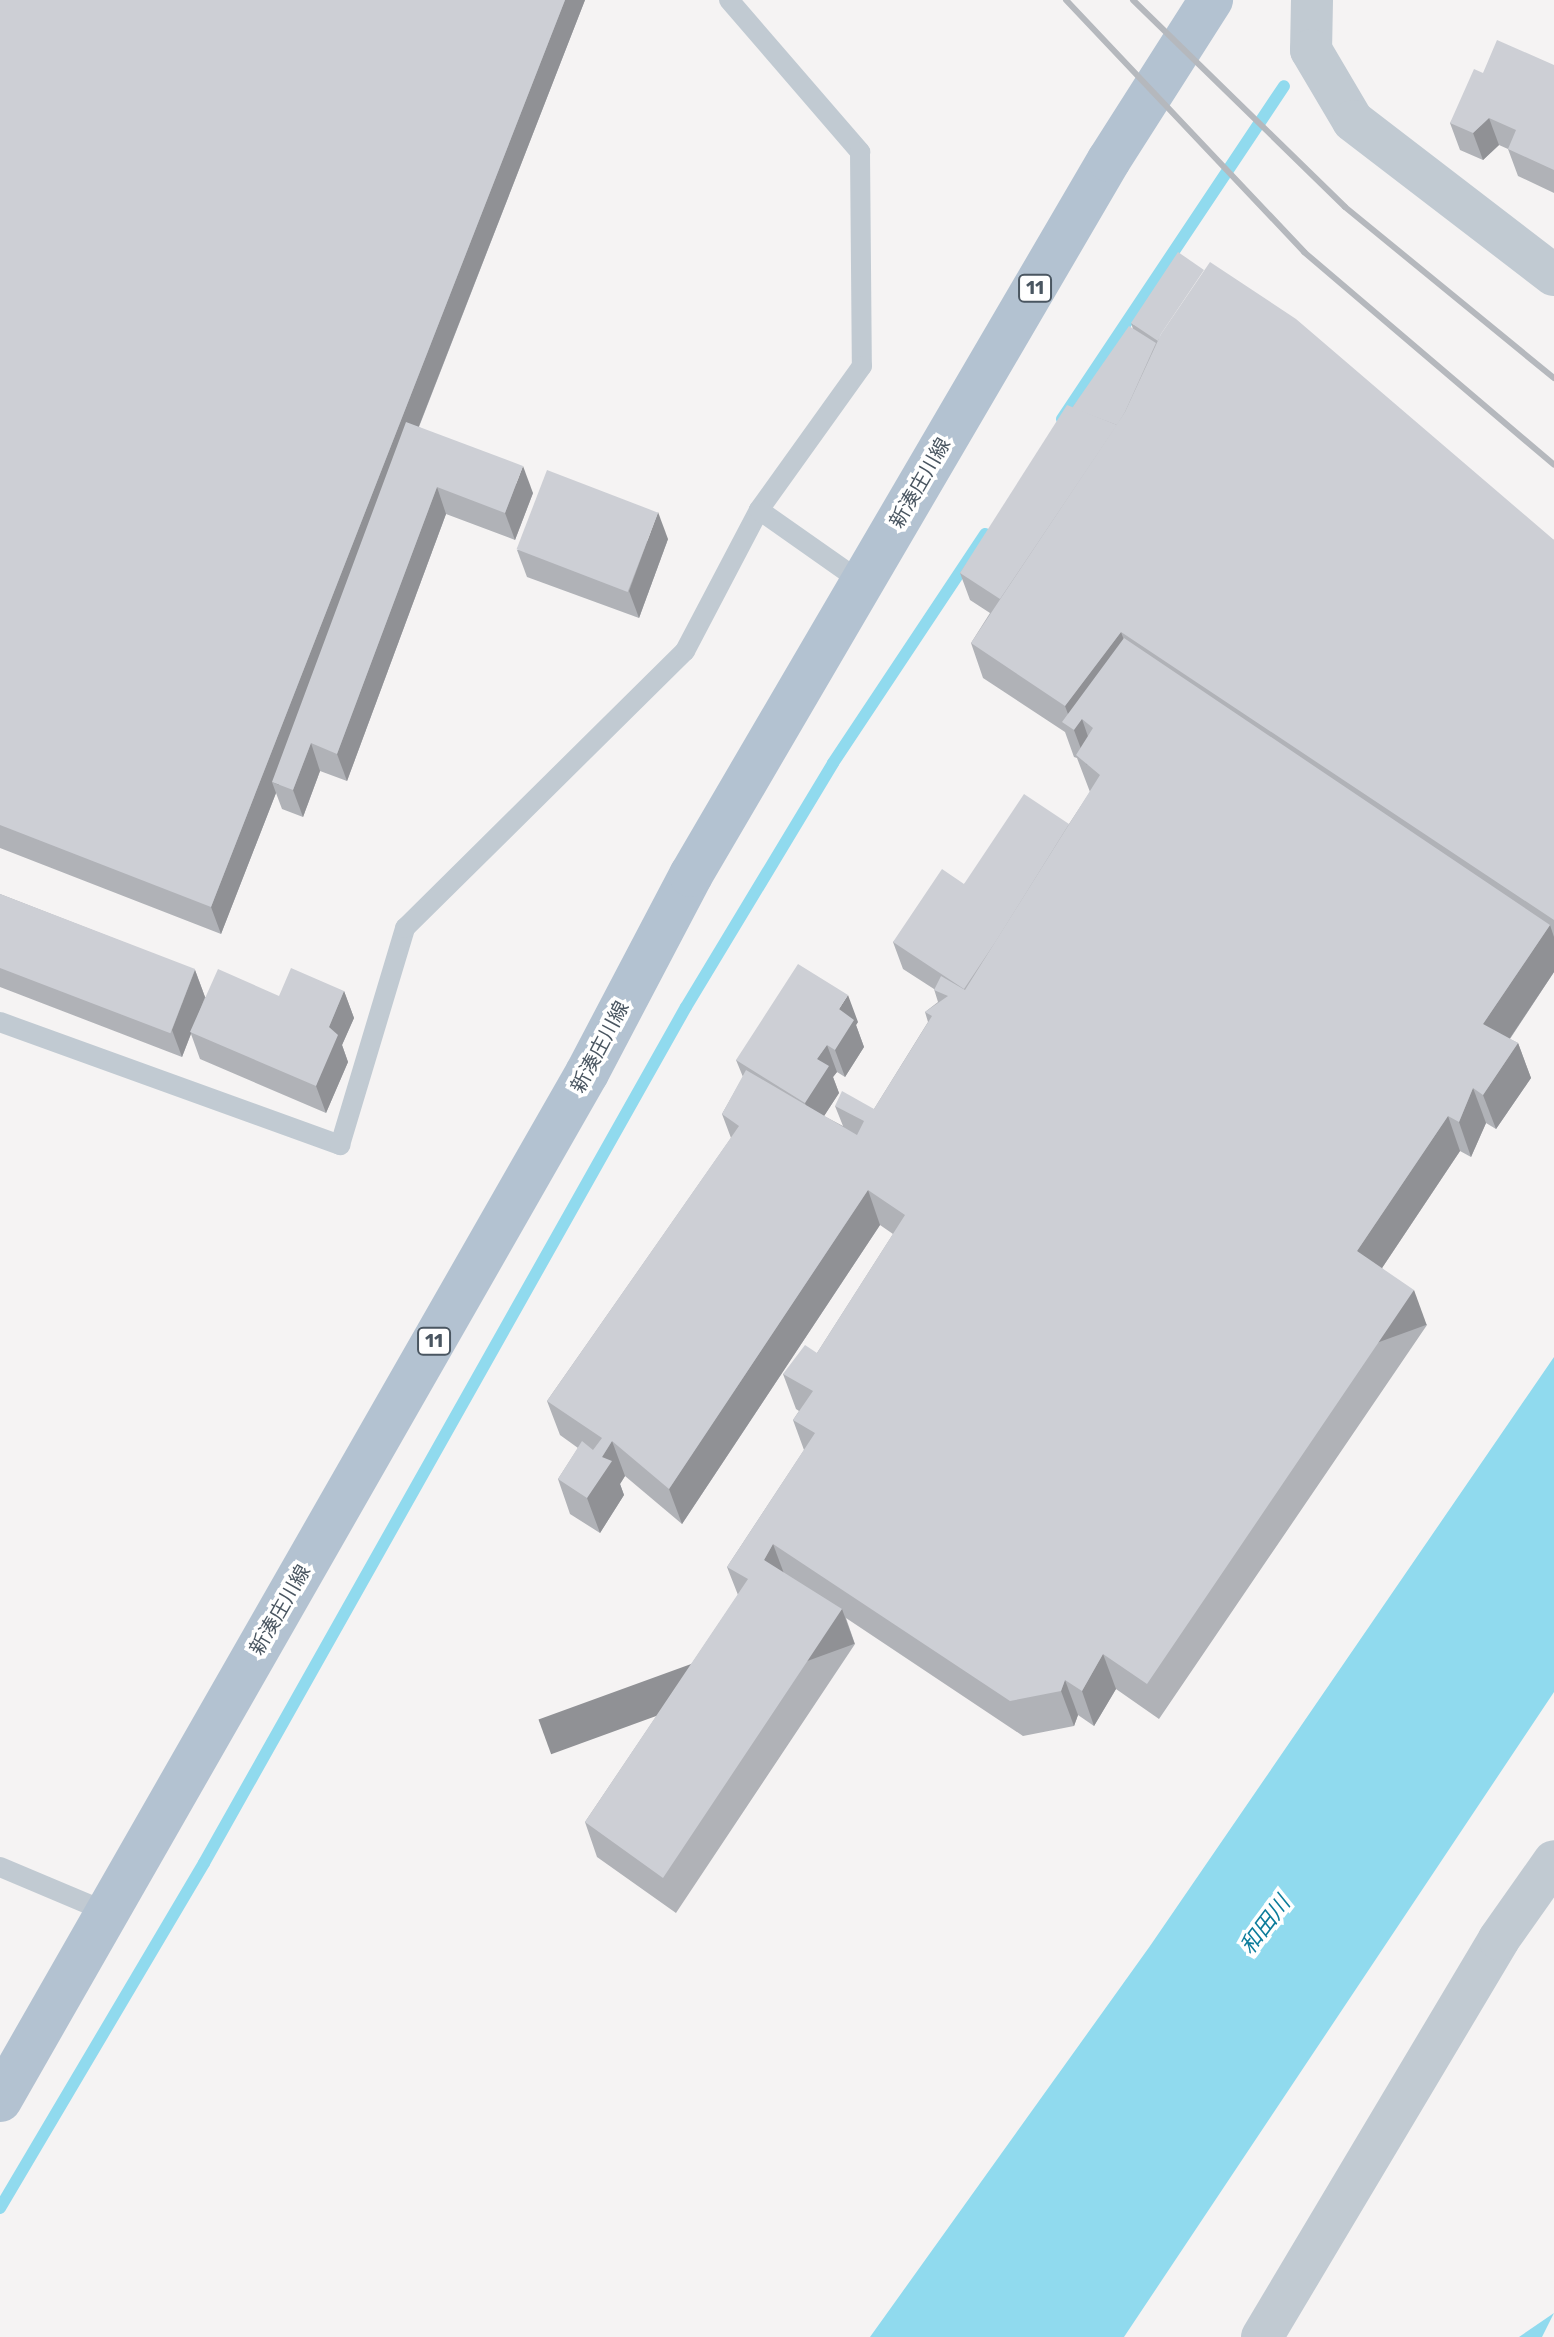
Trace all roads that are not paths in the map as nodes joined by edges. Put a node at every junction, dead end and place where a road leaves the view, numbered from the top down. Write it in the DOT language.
graph roads {
  1 [pos="729,0"];
  2 [pos="1211,0"];
  3 [pos="1312,0"];
  4 [pos="1554,275"];
  5 [pos="759,510"];
  6 [pos="863,583"];
  7 [pos="0,1022"];
  8 [pos="1554,1861"];
  9 [pos="0,1867"];
  10 [pos="107,1912"];
  11 [pos="0,2100"];
  12 [pos="1262,2337"];
  1 -- 5 [label="lane"];
  2 -- 6 [label="main road, 新湊庄川線 / 11"];
  3 -- 4 [label="street"];
  5 -- 6 [label="lane"];
  5 -- 7 [label="lane"];
  6 -- 10 [label="main road, 新湊庄川線 / 11"];
  8 -- 12 [label="street"];
  9 -- 10 [label="lane"];
  10 -- 11 [label="main road, 新湊庄川線 / 11"];
}
